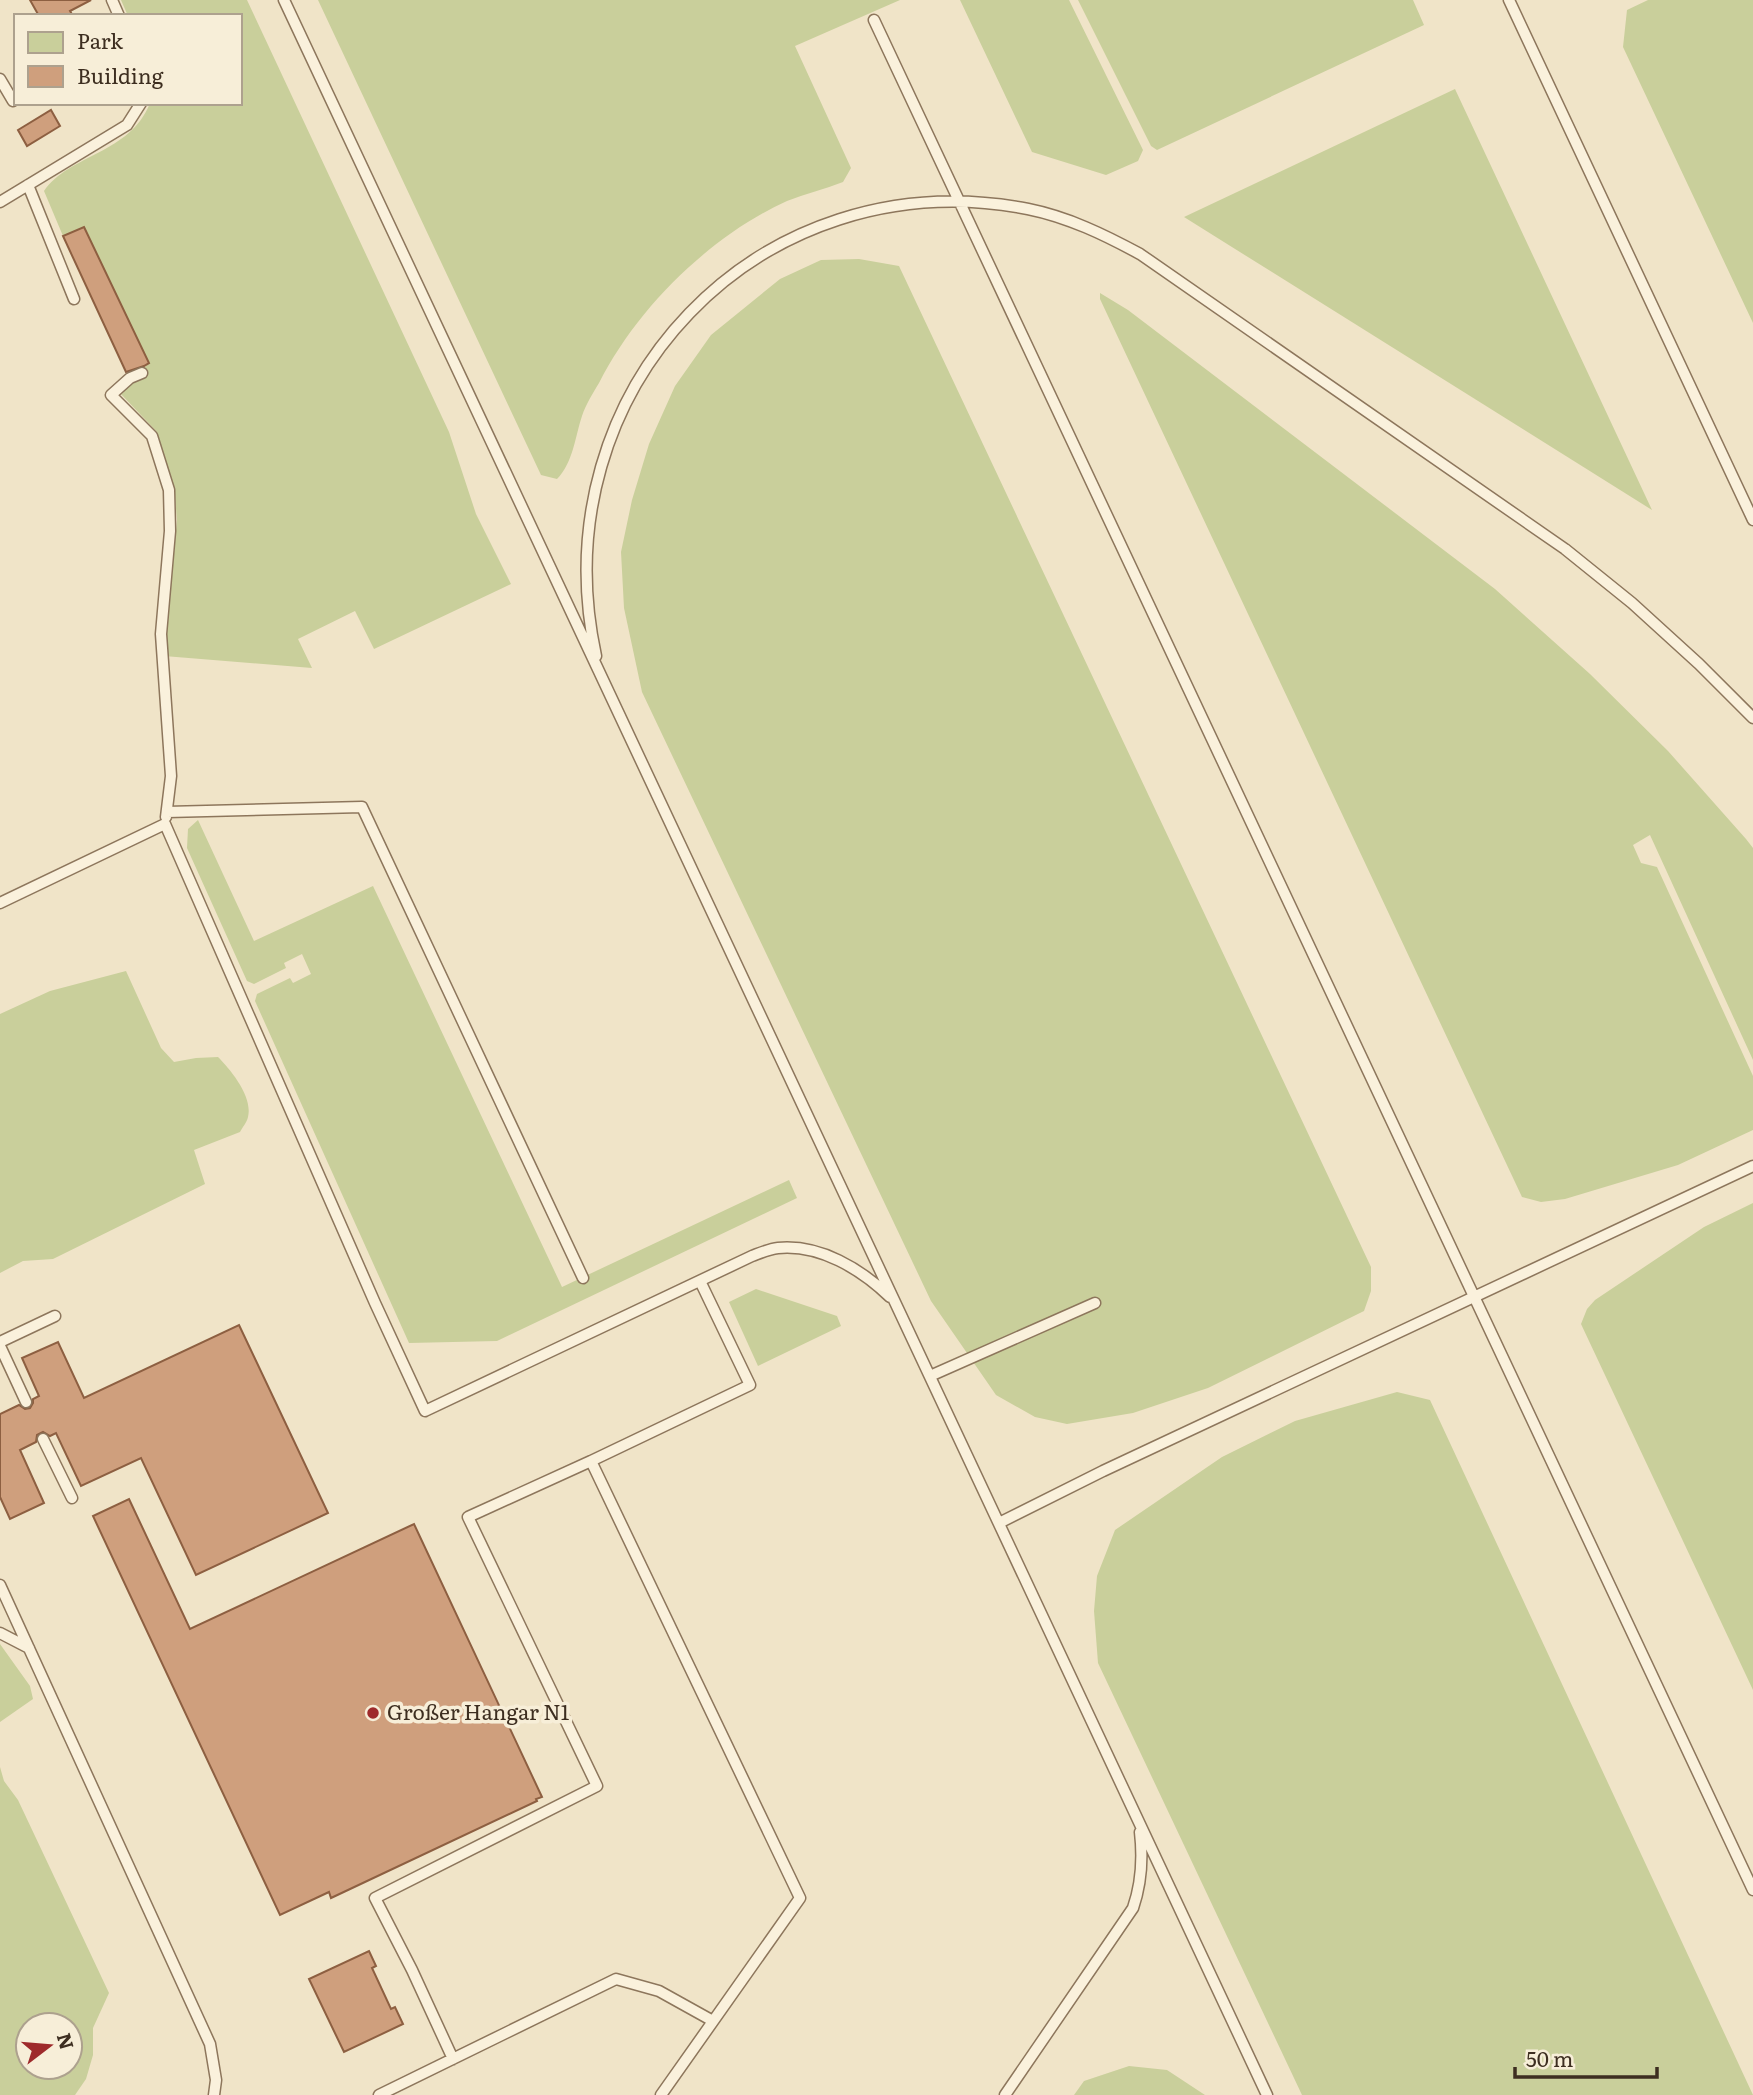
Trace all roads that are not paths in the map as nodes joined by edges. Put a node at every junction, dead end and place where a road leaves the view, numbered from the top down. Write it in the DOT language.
graph roads {
  1 [pos="284,0"];
  2 [pos="1509,0"];
  3 [pos="874,20"];
  4 [pos="0,79"];
  5 [pos="13,101"];
  6 [pos="140,105"];
  7 [pos="28,185"];
  8 [pos="961,201"];
  9 [pos="0,202"];
  10 [pos="74,299"];
  11 [pos="142,373"];
  12 [pos="1753,520"];
  13 [pos="605,683"];
  14 [pos="1753,718"];
  15 [pos="167,812"];
  16 [pos="165,824"];
  17 [pos="0,902"];
  18 [pos="1753,1166"];
  19 [pos="583,1278"];
  20 [pos="700,1280"];
  21 [pos="1475,1297"];
  22 [pos="1095,1303"];
  23 [pos="901,1314"];
  24 [pos="55,1316"];
  25 [pos="0,1344"];
  26 [pos="930,1376"];
  27 [pos="26,1402"];
  28 [pos="43,1439"];
  29 [pos="591,1461"];
  30 [pos="72,1498"];
  31 [pos="999,1523"];
  32 [pos="0,1585"];
  33 [pos="0,1633"];
  34 [pos="30,1648"];
  35 [pos="1135,1814"];
  36 [pos="1753,1890"];
  37 [pos="713,2021"];
  38 [pos="453,2059"];
  39 [pos="214,2095"];
  40 [pos="379,2095"];
  41 [pos="661,2095"];
  42 [pos="1005,2095"];
  43 [pos="1267,2095"];
  1 -- 13 [label="lane"];
  2 -- 12 [label="lane"];
  3 -- 8 [label="lane"];
  4 -- 5 [label="lane"];
  6 -- 7 [label="lane"];
  7 -- 9 [label="lane"];
  7 -- 10 [label="lane"];
  8 -- 13 [label="lane"];
  8 -- 14 [label="lane"];
  8 -- 21 [label="lane"];
  11 -- 15 [label="lane"];
  13 -- 23 [label="lane"];
  15 -- 16 [label="lane"];
  15 -- 19 [label="lane"];
  16 -- 17 [label="lane"];
  16 -- 20 [label="lane"];
  18 -- 21 [label="lane"];
  20 -- 23 [label="lane"];
  20 -- 29 [label="lane"];
  21 -- 31 [label="lane"];
  21 -- 36 [label="lane"];
  22 -- 26 [label="lane"];
  23 -- 26 [label="lane"];
  24 -- 25 [label="lane"];
  25 -- 27 [label="lane"];
  26 -- 31 [label="lane"];
  28 -- 30 [label="lane"];
  29 -- 37 [label="lane"];
  29 -- 38 [label="lane"];
  31 -- 35 [label="lane"];
  32 -- 34 [label="lane"];
  33 -- 34 [label="lane"];
  34 -- 39 [label="lane"];
  35 -- 42 [label="lane"];
  35 -- 43 [label="lane"];
  37 -- 38 [label="lane"];
  37 -- 41 [label="lane"];
  38 -- 40 [label="lane"];
}
